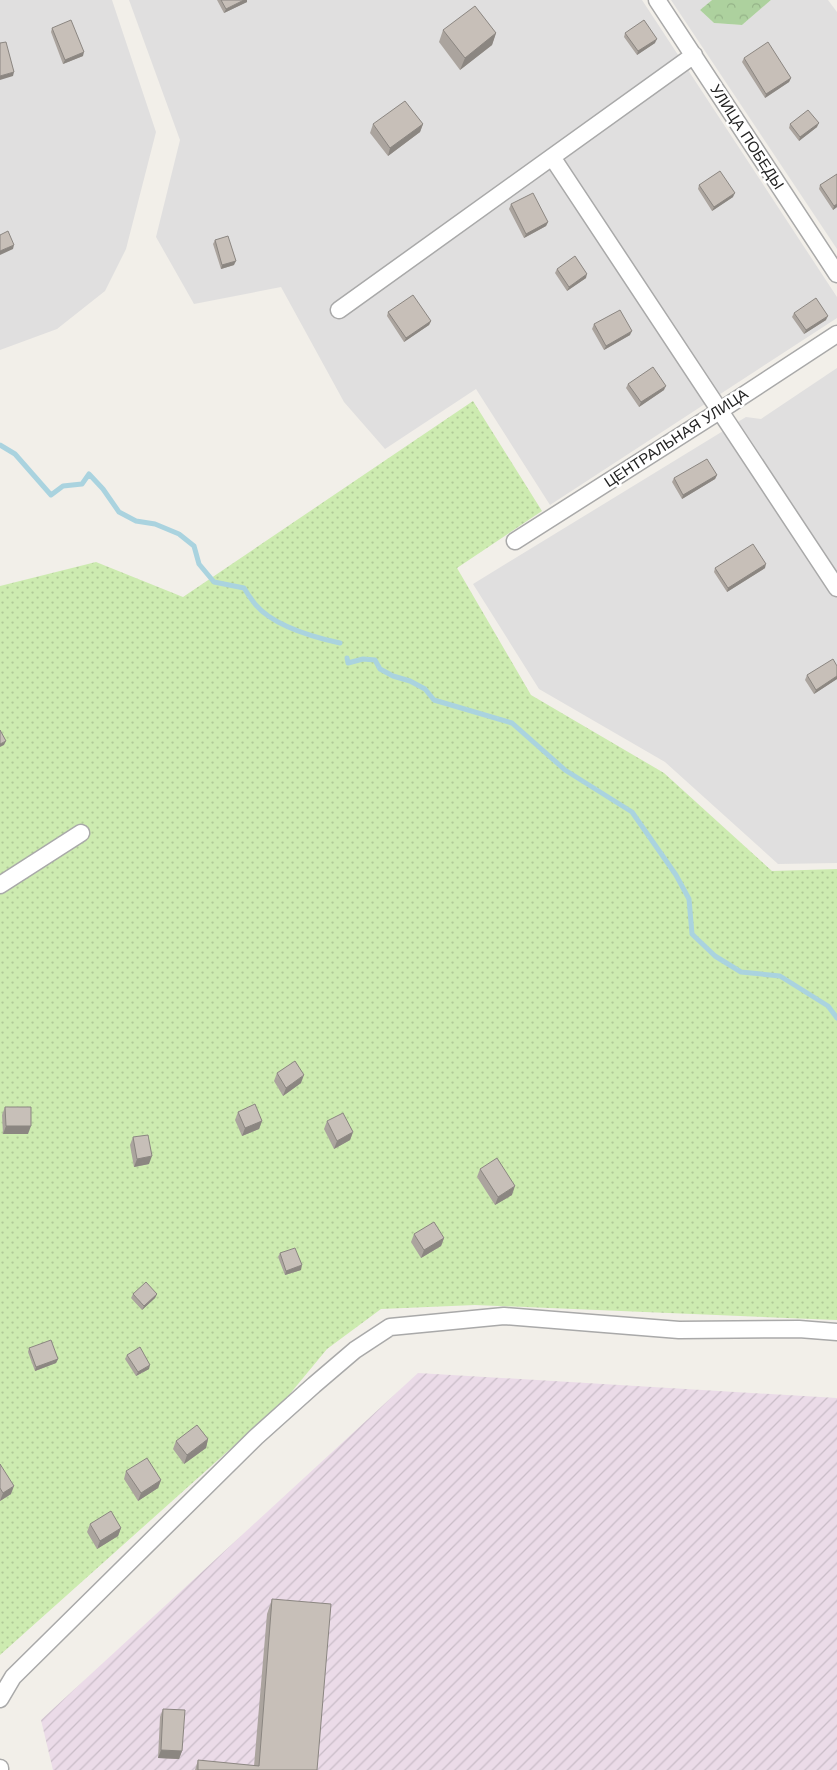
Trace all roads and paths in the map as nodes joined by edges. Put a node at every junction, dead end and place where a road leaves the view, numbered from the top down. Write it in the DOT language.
graph roads {
  1 [pos="657,0"];
  2 [pos="694,55"];
  3 [pos="552,156"];
  4 [pos="837,274"];
  5 [pos="339,310"];
  6 [pos="837,334"];
  7 [pos="721,410"];
  8 [pos="515,541"];
  9 [pos="837,588"];
  10 [pos="80,833"];
  11 [pos="0,885"];
  12 [pos="837,1332"];
  13 [pos="0,1700"];
  1 -- 2 [label="street, УЛИЦА ПОБЕДЫ"];
  2 -- 3 [label="street"];
  2 -- 4 [label="street, УЛИЦА ПОБЕДЫ"];
  3 -- 5 [label="street"];
  3 -- 7 [label="street"];
  6 -- 7 [label="street, ЦЕНТРАЛЬНАЯ УЛИЦА"];
  7 -- 8 [label="street, ЦЕНТРАЛЬНАЯ УЛИЦА"];
  7 -- 9 [label="street"];
  10 -- 11 [label="street"];
  12 -- 13 [label="street"];
}
